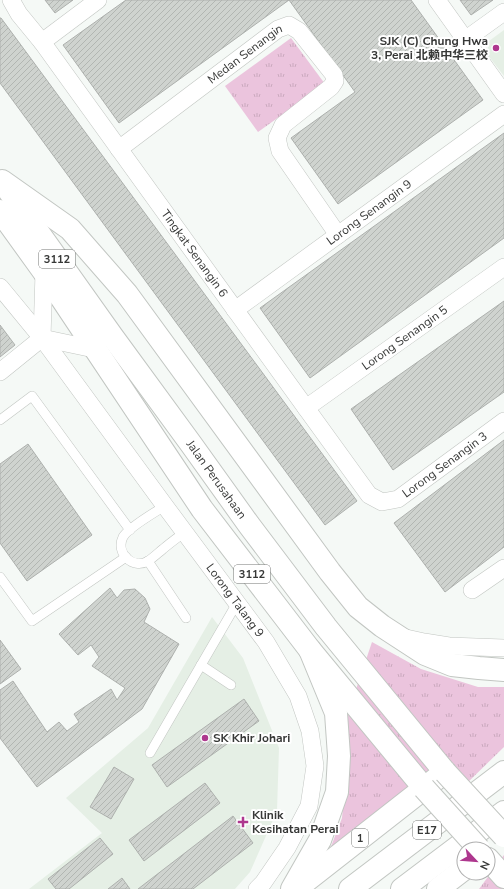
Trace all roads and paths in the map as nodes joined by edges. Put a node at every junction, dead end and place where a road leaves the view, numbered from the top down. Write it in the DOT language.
graph roads {
  1 [pos="11,0"];
  2 [pos="98,0"];
  3 [pos="436,0"];
  4 [pos="504,12"];
  5 [pos="465,40"];
  6 [pos="42,42"];
  7 [pos="504,94"];
  8 [pos="504,114"];
  9 [pos="119,149"];
  10 [pos="1,180"];
  11 [pos="0,211"];
  12 [pos="338,235"];
  13 [pos="504,266"];
  14 [pos="44,272"];
  15 [pos="0,287"];
  16 [pos="235,310"];
  17 [pos="42,338"];
  18 [pos="94,349"];
  19 [pos="0,372"];
  20 [pos="306,408"];
  21 [pos="0,420"];
  22 [pos="504,420"];
  23 [pos="382,502"];
  24 [pos="165,506"];
  25 [pos="130,530"];
  26 [pos="185,532"];
  27 [pos="126,557"];
  28 [pos="148,561"];
  29 [pos="504,568"];
  30 [pos="0,577"];
  31 [pos="472,590"];
  32 [pos="237,603"];
  33 [pos="186,618"];
  34 [pos="398,636"];
  35 [pos="504,648"];
  36 [pos="310,650"];
  37 [pos="201,665"];
  38 [pos="504,670"];
  39 [pos="231,686"];
  40 [pos="150,752"];
  41 [pos="445,772"];
  42 [pos="504,772"];
  43 [pos="424,788"];
  44 [pos="504,812"];
  45 [pos="504,837"];
  46 [pos="472,841"];
  47 [pos="496,844"];
  48 [pos="496,868"];
  49 [pos="456,875"];
  50 [pos="504,877"];
  51 [pos="257,889"];
  52 [pos="292,889"];
  53 [pos="296,889"];
  54 [pos="350,889"];
  55 [pos="402,889"];
  56 [pos="438,889"];
  1 -- 6 [label="street, Tingkat Senangin 6"];
  2 -- 6 [label="street"];
  3 -- 5 [label="street"];
  4 -- 5 [label="street"];
  5 -- 7 [label="street"];
  6 -- 9 [label="street, Tingkat Senangin 6"];
  8 -- 12 [label="street, Lorong Senangin 9"];
  9 -- 12 [label="street, Medan Senangin"];
  9 -- 16 [label="street, Tingkat Senangin 6"];
  10 -- 34 [label="main road"];
  10 -- 41 [label="main road, Jalan Perusahaan / 3112"];
  11 -- 14 [label="main road, 3112"];
  12 -- 16 [label="street, Lorong Senangin 9"];
  13 -- 20 [label="street, Lorong Senangin 5"];
  14 -- 17 [label="street"];
  14 -- 18 [label="main road, 3112"];
  15 -- 17 [label="street, Lorong Talang 9"];
  16 -- 20 [label="street, Tingkat Senangin 6"];
  17 -- 18 [label="street"];
  17 -- 19 [label="street"];
  17 -- 24 [label="street, Lorong Talang 9"];
  18 -- 36 [label="main road, 3112"];
  20 -- 23 [label="street, Tingkat Senangin 6"];
  21 -- 25 [label="lane"];
  22 -- 23 [label="street, Lorong Senangin 3"];
  24 -- 25 [label="lane"];
  24 -- 26 [label="street, Lorong Talang 9"];
  25 -- 27 [label="lane"];
  26 -- 28 [label="lane"];
  26 -- 32 [label="street, Lorong Talang 9"];
  27 -- 28 [label="lane"];
  27 -- 30 [label="lane"];
  28 -- 33 [label="lane"];
  29 -- 31 [label="street"];
  32 -- 37 [label="lane"];
  32 -- 51 [label="street, Lorong Talang 9"];
  34 -- 35 [label="street"];
  34 -- 38 [label="main road"];
  36 -- 43 [label="main road, 3112"];
  36 -- 52 [label="main road"];
  37 -- 39 [label="lane"];
  37 -- 40 [label="lane"];
  41 -- 43 [label="main road, 1"];
  41 -- 45 [label="main road, Jalan Perusahaan, bridge"];
  42 -- 54 [label="main road, E17"];
  43 -- 46 [label="main road, bridge"];
  43 -- 53 [label="main road, 1"];
  44 -- 55 [label="main road, E17"];
  45 -- 47 [label="main road"];
  48 -- 50 [label="main road"];
  49 -- 56 [label="main road"];
}
